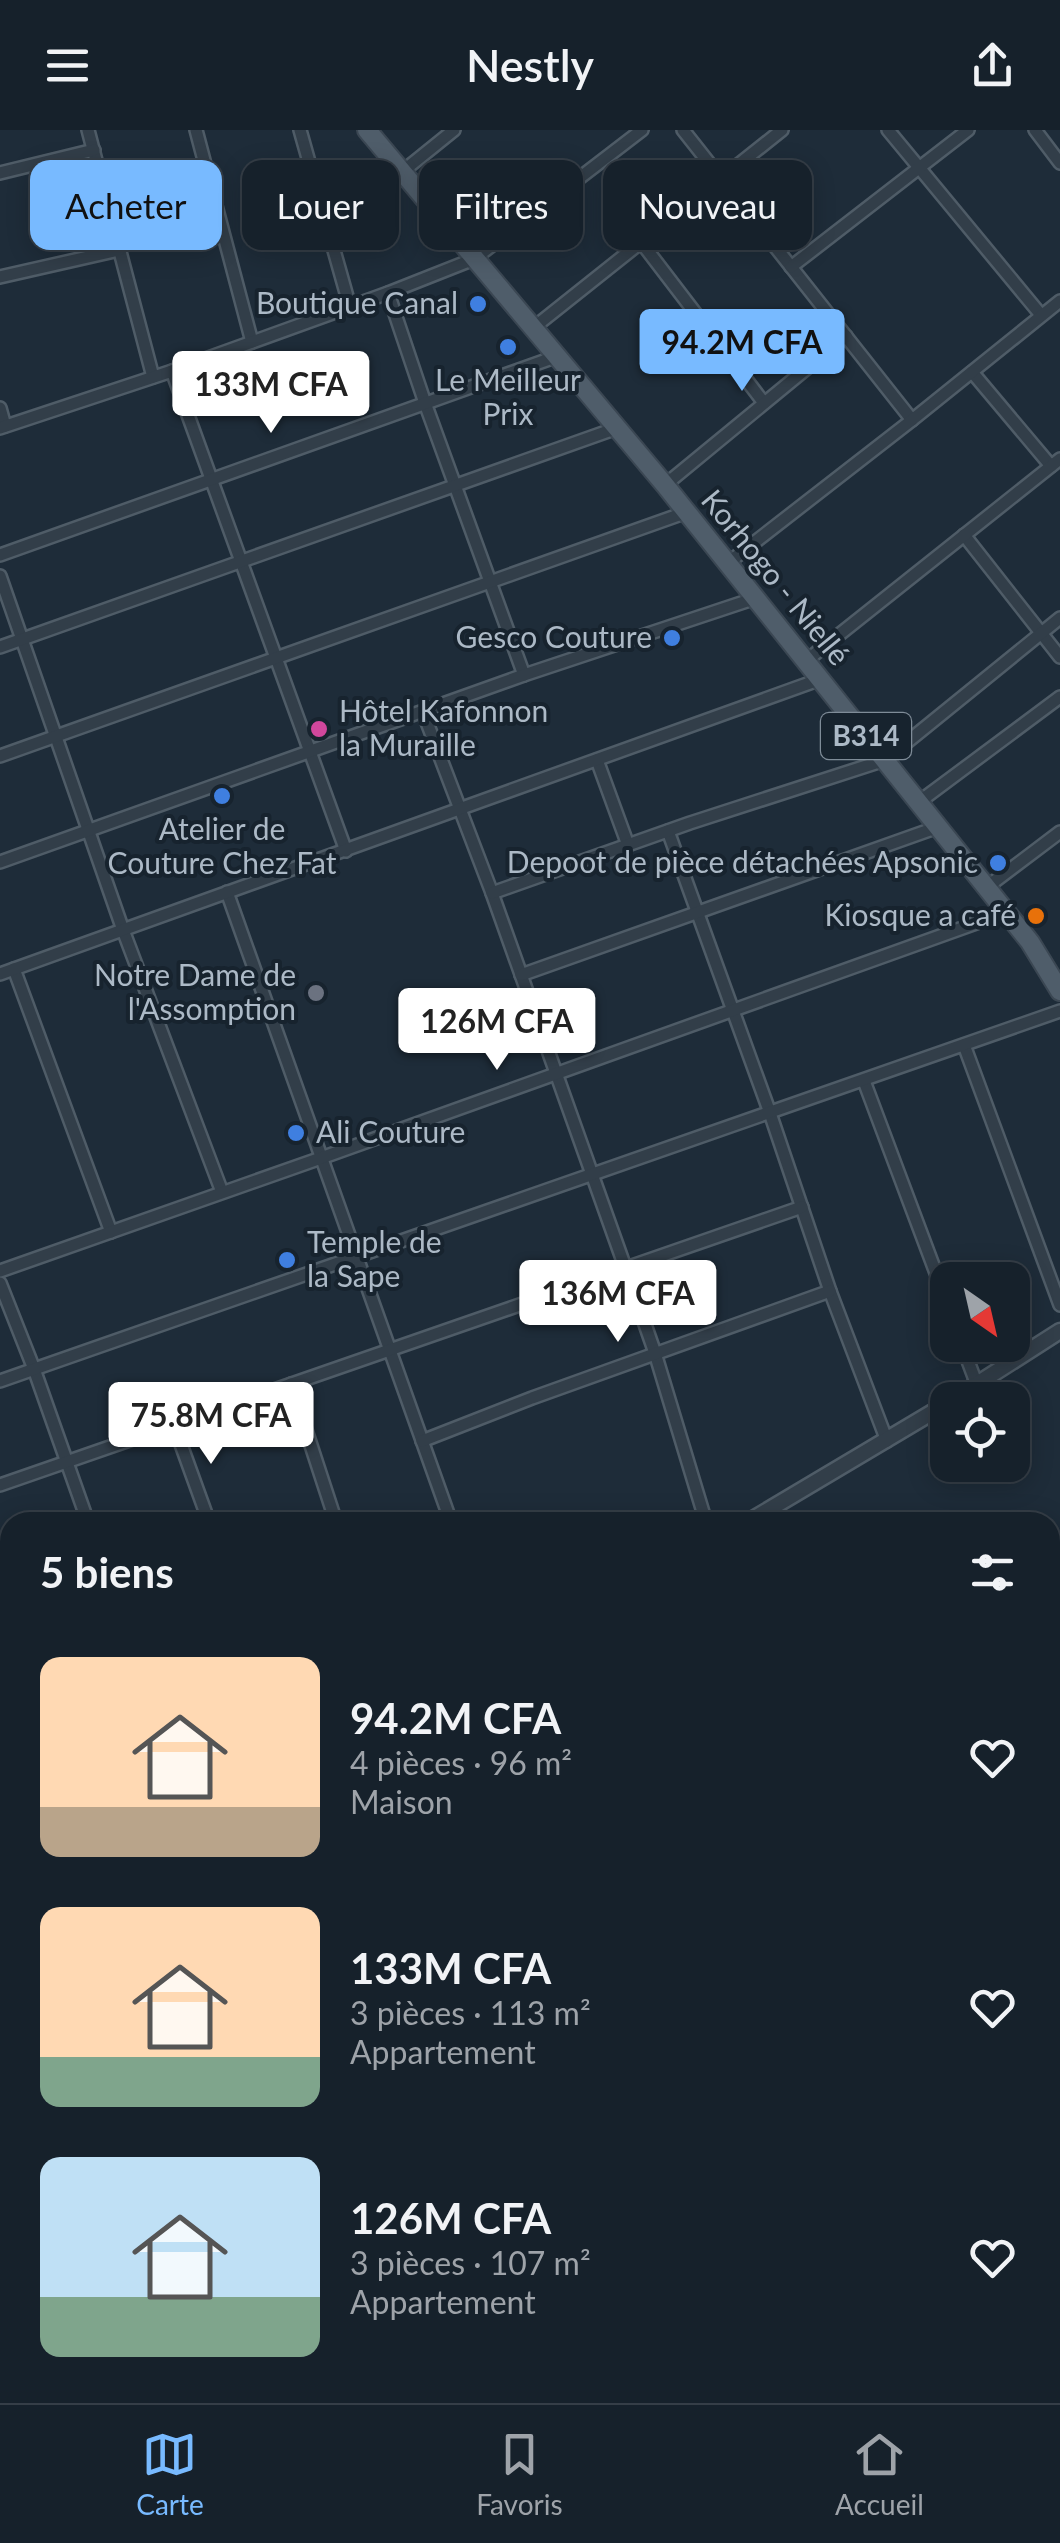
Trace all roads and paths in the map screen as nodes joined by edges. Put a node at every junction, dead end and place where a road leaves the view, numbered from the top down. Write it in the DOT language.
graph roads {
  1 [pos="88,130"];
  2 [pos="196,130"];
  3 [pos="300,130"];
  4 [pos="367,130"];
  5 [pos="454,130"];
  6 [pos="642,130"];
  7 [pos="682,130"];
  8 [pos="782,130"];
  9 [pos="888,130"];
  10 [pos="968,130"];
  11 [pos="1035,130"];
  12 [pos="94,150"];
  13 [pos="96,160"];
  14 [pos="706,160"];
  15 [pos="744,160"];
  16 [pos="1060,164"];
  17 [pos="920,168"];
  18 [pos="402,172"];
  19 [pos="0,174"];
  20 [pos="119,250"];
  21 [pos="631,250"];
  22 [pos="647,250"];
  23 [pos="778,250"];
  24 [pos="474,259"];
  25 [pos="791,267"];
  26 [pos="0,277"];
  27 [pos="388,293"];
  28 [pos="1060,300"];
  29 [pos="350,307"];
  30 [pos="1041,316"];
  31 [pos="532,329"];
  32 [pos="846,336"];
  33 [pos="252,342"];
  34 [pos="555,356"];
  35 [pos="172,370"];
  36 [pos="972,372"];
  37 [pos="153,377"];
  38 [pos="425,403"];
  39 [pos="764,403"];
  40 [pos="0,408"];
  41 [pos="912,420"];
  42 [pos="2,427"];
  43 [pos="618,428"];
  44 [pos="1055,463"];
  45 [pos="211,479"];
  46 [pos="665,485"];
  47 [pos="456,486"];
  48 [pos="687,512"];
  49 [pos="964,535"];
  50 [pos="0,555"];
  51 [pos="242,562"];
  52 [pos="728,563"];
  53 [pos="0,576"];
  54 [pos="490,582"];
  55 [pos="756,598"];
  56 [pos="1060,618"];
  57 [pos="1040,634"];
  58 [pos="22,640"];
  59 [pos="0,648"];
  60 [pos="1060,657"];
  61 [pos="276,659"];
  62 [pos="806,662"];
  63 [pos="524,675"];
  64 [pos="821,679"];
  65 [pos="1060,698"];
  66 [pos="423,712"];
  67 [pos="56,737"];
  68 [pos="310,752"];
  69 [pos="0,756"];
  70 [pos="597,760"];
  71 [pos="885,760"];
  72 [pos="919,802"];
  73 [pos="460,809"];
  74 [pos="938,827"];
  75 [pos="88,830"];
  76 [pos="668,830"];
  77 [pos="1060,832"];
  78 [pos="628,845"];
  79 [pos="346,851"];
  80 [pos="0,862"];
  81 [pos="986,887"];
  82 [pos="227,892"];
  83 [pos="492,893"];
  84 [pos="1006,912"];
  85 [pos="696,913"];
  86 [pos="123,930"];
  87 [pos="14,968"];
  88 [pos="1055,969"];
  89 [pos="0,974"];
  90 [pos="521,975"];
  91 [pos="1060,991"];
  92 [pos="733,1010"];
  93 [pos="1060,1011"];
  94 [pos="964,1044"];
  95 [pos="556,1074"];
  96 [pos="864,1081"];
  97 [pos="770,1113"];
  98 [pos="321,1158"];
  99 [pos="592,1176"];
  100 [pos="222,1192"];
  101 [pos="802,1207"];
  102 [pos="111,1232"];
  103 [pos="356,1258"];
  104 [pos="932,1262"];
  105 [pos="625,1266"];
  106 [pos="0,1271"];
  107 [pos="0,1283"];
  108 [pos="830,1291"];
  109 [pos="1060,1305"];
  110 [pos="1060,1332"];
  111 [pos="390,1350"];
  112 [pos="655,1353"];
  113 [pos="34,1370"];
  114 [pos="0,1381"];
  115 [pos="982,1382"];
  116 [pos="292,1384"];
  117 [pos="930,1414"];
  118 [pos="174,1424"];
  119 [pos="422,1441"];
  120 [pos="886,1441"];
  121 [pos="66,1462"];
  122 [pos="0,1485"];
  123 [pos="84,1512"];
  124 [pos="205,1512"];
  125 [pos="333,1512"];
  126 [pos="447,1512"];
  127 [pos="703,1512"];
  128 [pos="765,1512"];
  1 -- 12 [label="street"];
  2 -- 33 [label="street"];
  3 -- 29 [label="street"];
  4 -- 18 [label="main road, B314"];
  5 -- 18 [label="street"];
  6 -- 24 [label="street"];
  7 -- 14 [label="street"];
  8 -- 15 [label="street"];
  9 -- 17 [label="street"];
  10 -- 17 [label="street"];
  11 -- 16 [label="street"];
  12 -- 13 [label="street"];
  12 -- 19 [label="street"];
  17 -- 25 [label="street"];
  17 -- 30 [label="street"];
  18 -- 24 [label="main road, B314"];
  20 -- 26 [label="street"];
  20 -- 37 [label="street"];
  21 -- 31 [label="street"];
  22 -- 39 [label="street"];
  23 -- 25 [label="street"];
  24 -- 27 [label="street"];
  24 -- 31 [label="main road, B314"];
  25 -- 32 [label="street"];
  27 -- 29 [label="street"];
  27 -- 38 [label="street"];
  28 -- 30 [label="street"];
  29 -- 33 [label="street"];
  30 -- 36 [label="street"];
  31 -- 34 [label="main road, B314"];
  32 -- 39 [label="street"];
  32 -- 41 [label="street"];
  33 -- 35 [label="street"];
  34 -- 38 [label="street"];
  34 -- 43 [label="main road, B314"];
  35 -- 37 [label="street"];
  35 -- 45 [label="street"];
  36 -- 41 [label="street"];
  36 -- 44 [label="street"];
  37 -- 42 [label="street"];
  38 -- 45 [label="street"];
  38 -- 47 [label="street"];
  39 -- 46 [label="street"];
  40 -- 42 [label="street"];
  41 -- 52 [label="street"];
  43 -- 46 [label="main road, B314"];
  43 -- 47 [label="street"];
  44 -- 49 [label="street"];
  45 -- 50 [label="street"];
  45 -- 51 [label="street"];
  46 -- 48 [label="main road, Korhogo - Niellé / B314"];
  47 -- 51 [label="street"];
  47 -- 54 [label="street"];
  48 -- 52 [label="main road, Korhogo - Niellé / B314"];
  48 -- 54 [label="street"];
  49 -- 57 [label="street"];
  49 -- 62 [label="street"];
  51 -- 58 [label="street"];
  51 -- 61 [label="street"];
  52 -- 55 [label="main road, Korhogo - Niellé / B314"];
  53 -- 58 [label="street"];
  54 -- 61 [label="street"];
  54 -- 63 [label="street"];
  55 -- 62 [label="main road, Korhogo - Niellé / B314"];
  55 -- 63 [label="street"];
  56 -- 57 [label="street"];
  57 -- 60 [label="street"];
  57 -- 71 [label="street"];
  58 -- 59 [label="street"];
  58 -- 67 [label="street"];
  61 -- 67 [label="street"];
  61 -- 68 [label="street"];
  62 -- 64 [label="main road, Korhogo - Niellé / B314"];
  63 -- 66 [label="street"];
  64 -- 70 [label="street"];
  64 -- 71 [label="main road, Korhogo - Niellé / B314"];
  65 -- 72 [label="street"];
  66 -- 68 [label="street"];
  66 -- 73 [label="street"];
  67 -- 69 [label="street"];
  67 -- 75 [label="street"];
  68 -- 75 [label="street"];
  68 -- 79 [label="street"];
  70 -- 73 [label="street"];
  70 -- 78 [label="street"];
  71 -- 72 [label="main road, Korhogo - Niellé / B314"];
  71 -- 76 [label="street"];
  72 -- 74 [label="main road, Korhogo - Niellé / B314"];
  73 -- 79 [label="street"];
  73 -- 83 [label="street"];
  74 -- 81 [label="main road, Korhogo - Niellé / B314"];
  74 -- 85 [label="street"];
  75 -- 80 [label="street"];
  75 -- 86 [label="street"];
  76 -- 78 [label="street"];
  76 -- 85 [label="street"];
  77 -- 81 [label="street"];
  78 -- 83 [label="street"];
  79 -- 82 [label="street"];
  81 -- 84 [label="main road, Korhogo - Niellé / B314"];
  82 -- 86 [label="street"];
  82 -- 98 [label="street"];
  83 -- 90 [label="street"];
  84 -- 88 [label="main road, Korhogo - Niellé / B314"];
  84 -- 92 [label="street"];
  85 -- 90 [label="street"];
  85 -- 92 [label="street"];
  86 -- 87 [label="street"];
  86 -- 100 [label="street"];
  87 -- 89 [label="street"];
  87 -- 102 [label="street"];
  88 -- 91 [label="main road, Korhogo - Niellé / B314"];
  90 -- 95 [label="street"];
  92 -- 95 [label="street"];
  92 -- 97 [label="street"];
  93 -- 94 [label="street"];
  94 -- 96 [label="street"];
  94 -- 109 [label="street"];
  95 -- 98 [label="street"];
  95 -- 99 [label="street"];
  96 -- 97 [label="street"];
  96 -- 104 [label="street"];
  97 -- 99 [label="street"];
  97 -- 101 [label="street"];
  98 -- 100 [label="street"];
  98 -- 103 [label="street"];
  99 -- 103 [label="street"];
  99 -- 105 [label="street"];
  100 -- 102 [label="street"];
  101 -- 105 [label="street"];
  101 -- 108 [label="street"];
  102 -- 106 [label="street"];
  103 -- 111 [label="street"];
  103 -- 113 [label="street"];
  105 -- 111 [label="street"];
  105 -- 112 [label="street"];
  107 -- 113 [label="street"];
  108 -- 112 [label="street"];
  108 -- 120 [label="street"];
  110 -- 115 [label="street"];
  111 -- 116 [label="street"];
  111 -- 119 [label="street"];
  112 -- 119 [label="street"];
  112 -- 127 [label="street"];
  113 -- 114 [label="street"];
  113 -- 121 [label="street"];
  116 -- 118 [label="street"];
  116 -- 125 [label="street"];
  117 -- 120 [label="street"];
  118 -- 121 [label="street"];
  118 -- 124 [label="street"];
  119 -- 126 [label="street"];
  120 -- 128 [label="street"];
  121 -- 122 [label="street"];
  121 -- 123 [label="street"];
}
